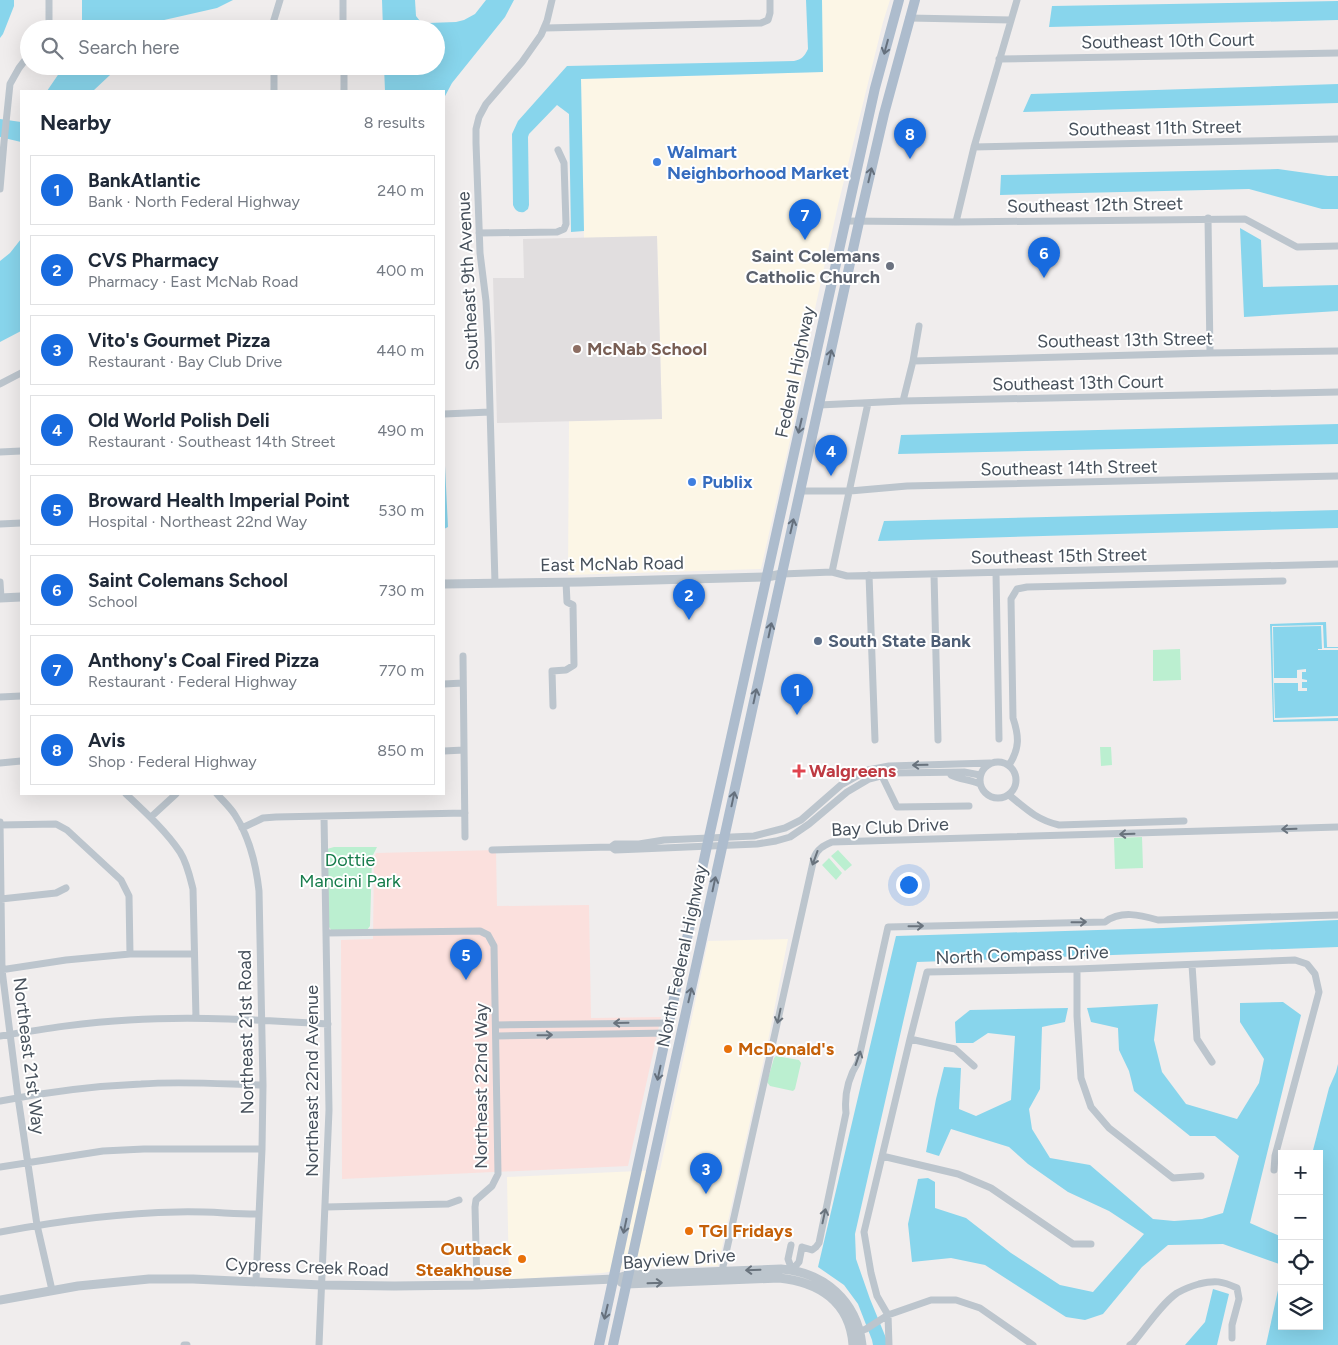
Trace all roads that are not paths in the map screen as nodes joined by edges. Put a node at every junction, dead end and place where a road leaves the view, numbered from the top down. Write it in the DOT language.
graph roads {
  1 [pos="49,0"];
  2 [pos="280,0"];
  3 [pos="343,0"];
  4 [pos="552,0"];
  5 [pos="770,0"];
  6 [pos="899,0"];
  7 [pos="915,0"];
  8 [pos="1017,0"];
  9 [pos="909,18"];
  10 [pos="49,20"];
  11 [pos="275,20"];
  12 [pos="343,20"];
  13 [pos="1011,20"];
  14 [pos="892,25"];
  15 [pos="545,28"];
  16 [pos="901,48"];
  17 [pos="1338,53"];
  18 [pos="1000,59"];
  19 [pos="20,67"];
  20 [pos="274,75"];
  21 [pos="344,75"];
  22 [pos="274,90"];
  23 [pos="344,90"];
  24 [pos="1338,138"];
  25 [pos="974,147"];
  26 [pos="558,150"];
  27 [pos="0,189"];
  28 [pos="1208,218"];
  29 [pos="845,221"];
  30 [pos="859,222"];
  31 [pos="956,222"];
  32 [pos="479,233"];
  33 [pos="1338,246"];
  34 [pos="919,326"];
  35 [pos="1338,351"];
  36 [pos="1210,353"];
  37 [pos="913,361"];
  38 [pos="20,376"];
  39 [pos="811,378"];
  40 [pos="0,384"];
  41 [pos="1338,392"];
  42 [pos="806,399"];
  43 [pos="903,401"];
  44 [pos="868,403"];
  45 [pos="819,405"];
  46 [pos="490,412"];
  47 [pos="445,414"];
  48 [pos="814,426"];
  49 [pos="20,451"];
  50 [pos="0,452"];
  51 [pos="1338,476"];
  52 [pos="800,491"];
  53 [pos="850,491"];
  54 [pos="20,523"];
  55 [pos="0,524"];
  56 [pos="1338,564"];
  57 [pos="832,572"];
  58 [pos="996,573"];
  59 [pos="782,574"];
  60 [pos="934,574"];
  61 [pos="869,575"];
  62 [pos="767,577"];
  63 [pos="1284,581"];
  64 [pos="0,582"];
  65 [pos="566,582"];
  66 [pos="495,583"];
  67 [pos="445,584"];
  68 [pos="20,597"];
  69 [pos="0,598"];
  70 [pos="463,656"];
  71 [pos="463,683"];
  72 [pos="445,684"];
  73 [pos="20,696"];
  74 [pos="0,697"];
  75 [pos="740,703"];
  76 [pos="553,706"];
  77 [pos="734,726"];
  78 [pos="749,726"];
  79 [pos="999,739"];
  80 [pos="875,740"];
  81 [pos="938,740"];
  82 [pos="464,750"];
  83 [pos="743,750"];
  84 [pos="445,751"];
  85 [pos="20,761"];
  86 [pos="0,763"];
  87 [pos="960,764"];
  88 [pos="990,764"];
  89 [pos="1009,765"];
  90 [pos="878,767"];
  91 [pos="961,772"];
  92 [pos="942,773"];
  93 [pos="882,775"];
  94 [pos="980,780"];
  95 [pos="1009,794"];
  96 [pos="127,795"];
  97 [pos="175,795"];
  98 [pos="218,795"];
  99 [pos="969,806"];
  100 [pos="465,812"];
  101 [pos="324,816"];
  102 [pos="150,818"];
  103 [pos="1184,821"];
  104 [pos="0,824"];
  105 [pos="1338,827"];
  106 [pos="242,828"];
  107 [pos="466,837"];
  108 [pos="709,842"];
  109 [pos="723,842"];
  110 [pos="492,850"];
  111 [pos="66,888"];
  112 [pos="1,899"];
  113 [pos="1338,915"];
  114 [pos="326,933"];
  115 [pos="130,954"];
  116 [pos="194,954"];
  117 [pos="1192,965"];
  118 [pos="1,970"];
  119 [pos="1077,970"];
  120 [pos="196,1018"];
  121 [pos="262,1020"];
  122 [pos="670,1023"];
  123 [pos="328,1024"];
  124 [pos="496,1025"];
  125 [pos="682,1030"];
  126 [pos="10,1035"];
  127 [pos="0,1036"];
  128 [pos="496,1036"];
  129 [pos="910,1039"];
  130 [pos="679,1045"];
  131 [pos="1212,1062"];
  132 [pos="974,1066"];
  133 [pos="263,1085"];
  134 [pos="18,1097"];
  135 [pos="0,1101"];
  136 [pos="645,1136"];
  137 [pos="262,1150"];
  138 [pos="655,1154"];
  139 [pos="882,1156"];
  140 [pos="28,1163"];
  141 [pos="0,1167"];
  142 [pos="1274,1170"];
  143 [pos="1201,1176"];
  144 [pos="459,1200"];
  145 [pos="326,1207"];
  146 [pos="259,1214"];
  147 [pos="37,1225"];
  148 [pos="0,1232"];
  149 [pos="1091,1244"];
  150 [pos="791,1245"];
  151 [pos="722,1272"];
  152 [pos="790,1275"];
  153 [pos="614,1280"];
  154 [pos="627,1280"];
  155 [pos="256,1281"];
  156 [pos="321,1285"];
  157 [pos="477,1285"];
  158 [pos="52,1290"];
  159 [pos="0,1300"];
  160 [pos="888,1315"];
  161 [pos="859,1331"];
  162 [pos="1232,1338"];
  163 [pos="1133,1344"];
  164 [pos="319,1345"];
  165 [pos="599,1345"];
  166 [pos="614,1345"];
  167 [pos="854,1345"];
  168 [pos="862,1345"];
  169 [pos="889,1345"];
  170 [pos="1033,1345"];
  1 -- 10 [label="street"];
  2 -- 11 [label="street"];
  3 -- 12 [label="street"];
  4 -- 15 [label="street, Southeast 9th Avenue"];
  5 -- 15 [label="street"];
  6 -- 9 [label="main road"];
  6 -- 14 [label="main road, Federal Highway"];
  7 -- 9 [label="main road, Federal Highway"];
  8 -- 13 [label="street"];
  9 -- 13 [label="street"];
  9 -- 16 [label="main road, Federal Highway"];
  13 -- 18 [label="street"];
  14 -- 16 [label="main road"];
  14 -- 29 [label="main road, Federal Highway, one-way"];
  15 -- 32 [label="street, Southeast 9th Avenue"];
  30 -- 16 [label="main road, Federal Highway, one-way"];
  17 -- 18 [label="street, Southeast 10th Court"];
  18 -- 25 [label="street"];
  19 -- 27 [label="street"];
  20 -- 22 [label="street"];
  21 -- 23 [label="street"];
  24 -- 25 [label="street, Southeast 11th Street"];
  25 -- 31 [label="street"];
  26 -- 32 [label="street"];
  28 -- 31 [label="street, Southeast 12th Street"];
  28 -- 33 [label="street, Southeast 12th Street"];
  28 -- 36 [label="street"];
  29 -- 30 [label="street, Southeast 12th Street"];
  29 -- 39 [label="main road, Federal Highway"];
  30 -- 31 [label="street, Southeast 12th Street"];
  45 -- 30 [label="main road, Federal Highway, one-way"];
  32 -- 46 [label="street, Southeast 9th Avenue"];
  34 -- 37 [label="street"];
  35 -- 36 [label="street, Southeast 13th Street"];
  36 -- 37 [label="street, Southeast 13th Street"];
  37 -- 43 [label="street"];
  38 -- 40 [label="street"];
  39 -- 42 [label="main road, Federal Highway"];
  39 -- 45 [label="main road"];
  41 -- 43 [label="street, Southeast 13th Court"];
  42 -- 48 [label="main road"];
  42 -- 62 [label="main road, Federal Highway, one-way"];
  43 -- 44 [label="street, Southeast 13th Court"];
  44 -- 45 [label="street, Southeast 13th Court"];
  44 -- 53 [label="street"];
  45 -- 48 [label="main road, Federal Highway"];
  46 -- 47 [label="street"];
  46 -- 66 [label="street, Southeast 9th Avenue"];
  48 -- 52 [label="main road, Federal Highway"];
  49 -- 50 [label="street"];
  51 -- 53 [label="street, Southeast 14th Street"];
  52 -- 53 [label="street, Southeast 14th Street"];
  59 -- 52 [label="main road, Federal Highway, one-way"];
  53 -- 57 [label="street"];
  54 -- 55 [label="street"];
  56 -- 58 [label="street, Southeast 15th Street"];
  57 -- 59 [label="street, Southeast 15th Street"];
  57 -- 61 [label="street, Southeast 15th Street"];
  58 -- 60 [label="street, Southeast 15th Street"];
  58 -- 79 [label="street"];
  59 -- 62 [label="street, East McNab Road"];
  78 -- 59 [label="main road, North Federal Highway, one-way"];
  60 -- 61 [label="street, Southeast 15th Street"];
  60 -- 81 [label="street"];
  61 -- 80 [label="street"];
  62 -- 65 [label="street, East McNab Road"];
  62 -- 75 [label="main road, North Federal Highway"];
  63 -- 89 [label="street"];
  64 -- 69 [label="street"];
  65 -- 66 [label="street, East McNab Road"];
  65 -- 76 [label="street"];
  66 -- 67 [label="street, East McNab Road"];
  68 -- 69 [label="street"];
  70 -- 71 [label="street"];
  71 -- 72 [label="street"];
  71 -- 82 [label="street"];
  73 -- 74 [label="street"];
  75 -- 77 [label="main road, North Federal Highway"];
  75 -- 78 [label="main road"];
  77 -- 83 [label="main road"];
  77 -- 108 [label="main road, North Federal Highway"];
  78 -- 83 [label="main road, North Federal Highway"];
  82 -- 84 [label="street"];
  82 -- 100 [label="street"];
  109 -- 83 [label="main road, North Federal Highway, one-way"];
  85 -- 86 [label="street"];
  87 -- 88 [label="street"];
  87 -- 90 [label="street, one-way"];
  87 -- 91 [label="street"];
  88 -- 89 [label="street"];
  88 -- 94 [label="street"];
  89 -- 95 [label="street"];
  90 -- 93 [label="street"];
  90 -- 109 [label="street"];
  91 -- 92 [label="street"];
  91 -- 94 [label="street"];
  92 -- 93 [label="street"];
  92 -- 94 [label="street"];
  93 -- 99 [label="street"];
  93 -- 109 [label="street"];
  94 -- 95 [label="street"];
  95 -- 103 [label="street"];
  96 -- 102 [label="street"];
  97 -- 102 [label="street"];
  98 -- 106 [label="street, Northeast 21st Road"];
  100 -- 101 [label="street"];
  100 -- 107 [label="street"];
  101 -- 106 [label="street"];
  101 -- 114 [label="street, Northeast 22nd Avenue"];
  102 -- 116 [label="street"];
  104 -- 112 [label="street, Northeast 21st Way"];
  104 -- 115 [label="street"];
  105 -- 151 [label="street, Bay Club Drive, one-way"];
  106 -- 121 [label="street, Northeast 21st Road"];
  108 -- 109 [label="street"];
  108 -- 110 [label="street"];
  108 -- 122 [label="main road, North Federal Highway"];
  125 -- 109 [label="main road, North Federal Highway, one-way"];
  111 -- 112 [label="street"];
  112 -- 118 [label="street, Northeast 21st Way"];
  152 -- 113 [label="street, one-way"];
  114 -- 123 [label="street, Northeast 22nd Avenue"];
  114 -- 124 [label="street, Northeast 22nd Way"];
  115 -- 116 [label="street"];
  115 -- 118 [label="street"];
  116 -- 120 [label="street"];
  117 -- 119 [label="street, North Compass Drive"];
  117 -- 131 [label="street"];
  117 -- 142 [label="street, North Compass Drive"];
  118 -- 126 [label="street, Northeast 21st Way"];
  119 -- 129 [label="street, North Compass Drive"];
  119 -- 143 [label="street"];
  120 -- 121 [label="street"];
  120 -- 126 [label="street"];
  121 -- 123 [label="street"];
  121 -- 133 [label="street, Northeast 21st Road"];
  122 -- 124 [label="street, one-way"];
  122 -- 125 [label="main road"];
  128 -- 122 [label="street, one-way"];
  122 -- 130 [label="main road"];
  122 -- 136 [label="main road, North Federal Highway, one-way"];
  123 -- 145 [label="street, Northeast 22nd Avenue"];
  124 -- 128 [label="street, Northeast 22nd Way"];
  125 -- 130 [label="main road, North Federal Highway"];
  126 -- 127 [label="street"];
  126 -- 134 [label="street, Northeast 21st Way"];
  128 -- 157 [label="street, Northeast 22nd Way"];
  129 -- 132 [label="street"];
  129 -- 139 [label="street, North Compass Drive"];
  130 -- 138 [label="main road, North Federal Highway"];
  133 -- 134 [label="street"];
  133 -- 137 [label="street, Northeast 21st Road"];
  134 -- 135 [label="street"];
  134 -- 140 [label="street, Northeast 21st Way"];
  136 -- 138 [label="main road"];
  136 -- 153 [label="main road, North Federal Highway, one-way"];
  137 -- 140 [label="street"];
  137 -- 146 [label="street, Northeast 21st Road"];
  138 -- 154 [label="main road, North Federal Highway"];
  139 -- 149 [label="street"];
  139 -- 160 [label="street, North Compass Drive"];
  140 -- 141 [label="street"];
  140 -- 147 [label="street, Northeast 21st Way"];
  144 -- 145 [label="street"];
  145 -- 156 [label="street, Northeast 22nd Avenue"];
  146 -- 147 [label="street"];
  146 -- 155 [label="street, Northeast 21st Road"];
  147 -- 148 [label="street"];
  147 -- 158 [label="street, Northeast 21st Way"];
  150 -- 152 [label="street"];
  152 -- 151 [label="street, Bayview Drive, one-way"];
  151 -- 154 [label="street, Bayview Drive"];
  154 -- 152 [label="street, Bayview Drive, one-way"];
  152 -- 161 [label="street, Bayview Drive"];
  153 -- 154 [label="street, Bayview Drive"];
  153 -- 157 [label="street, Cypress Creek Road"];
  153 -- 165 [label="main road, North Federal Highway, one-way"];
  154 -- 166 [label="main road, North Federal Highway"];
  155 -- 156 [label="street, Cypress Creek Road"];
  155 -- 158 [label="street, Cypress Creek Road"];
  156 -- 157 [label="street, Cypress Creek Road"];
  156 -- 164 [label="street, Northeast 22nd Avenue"];
  158 -- 159 [label="street, Cypress Creek Road"];
  160 -- 161 [label="street"];
  160 -- 169 [label="street"];
  160 -- 170 [label="street"];
  161 -- 167 [label="street, Bayview Drive"];
  161 -- 168 [label="street, Bayview Drive"];
  162 -- 163 [label="street"];
}
